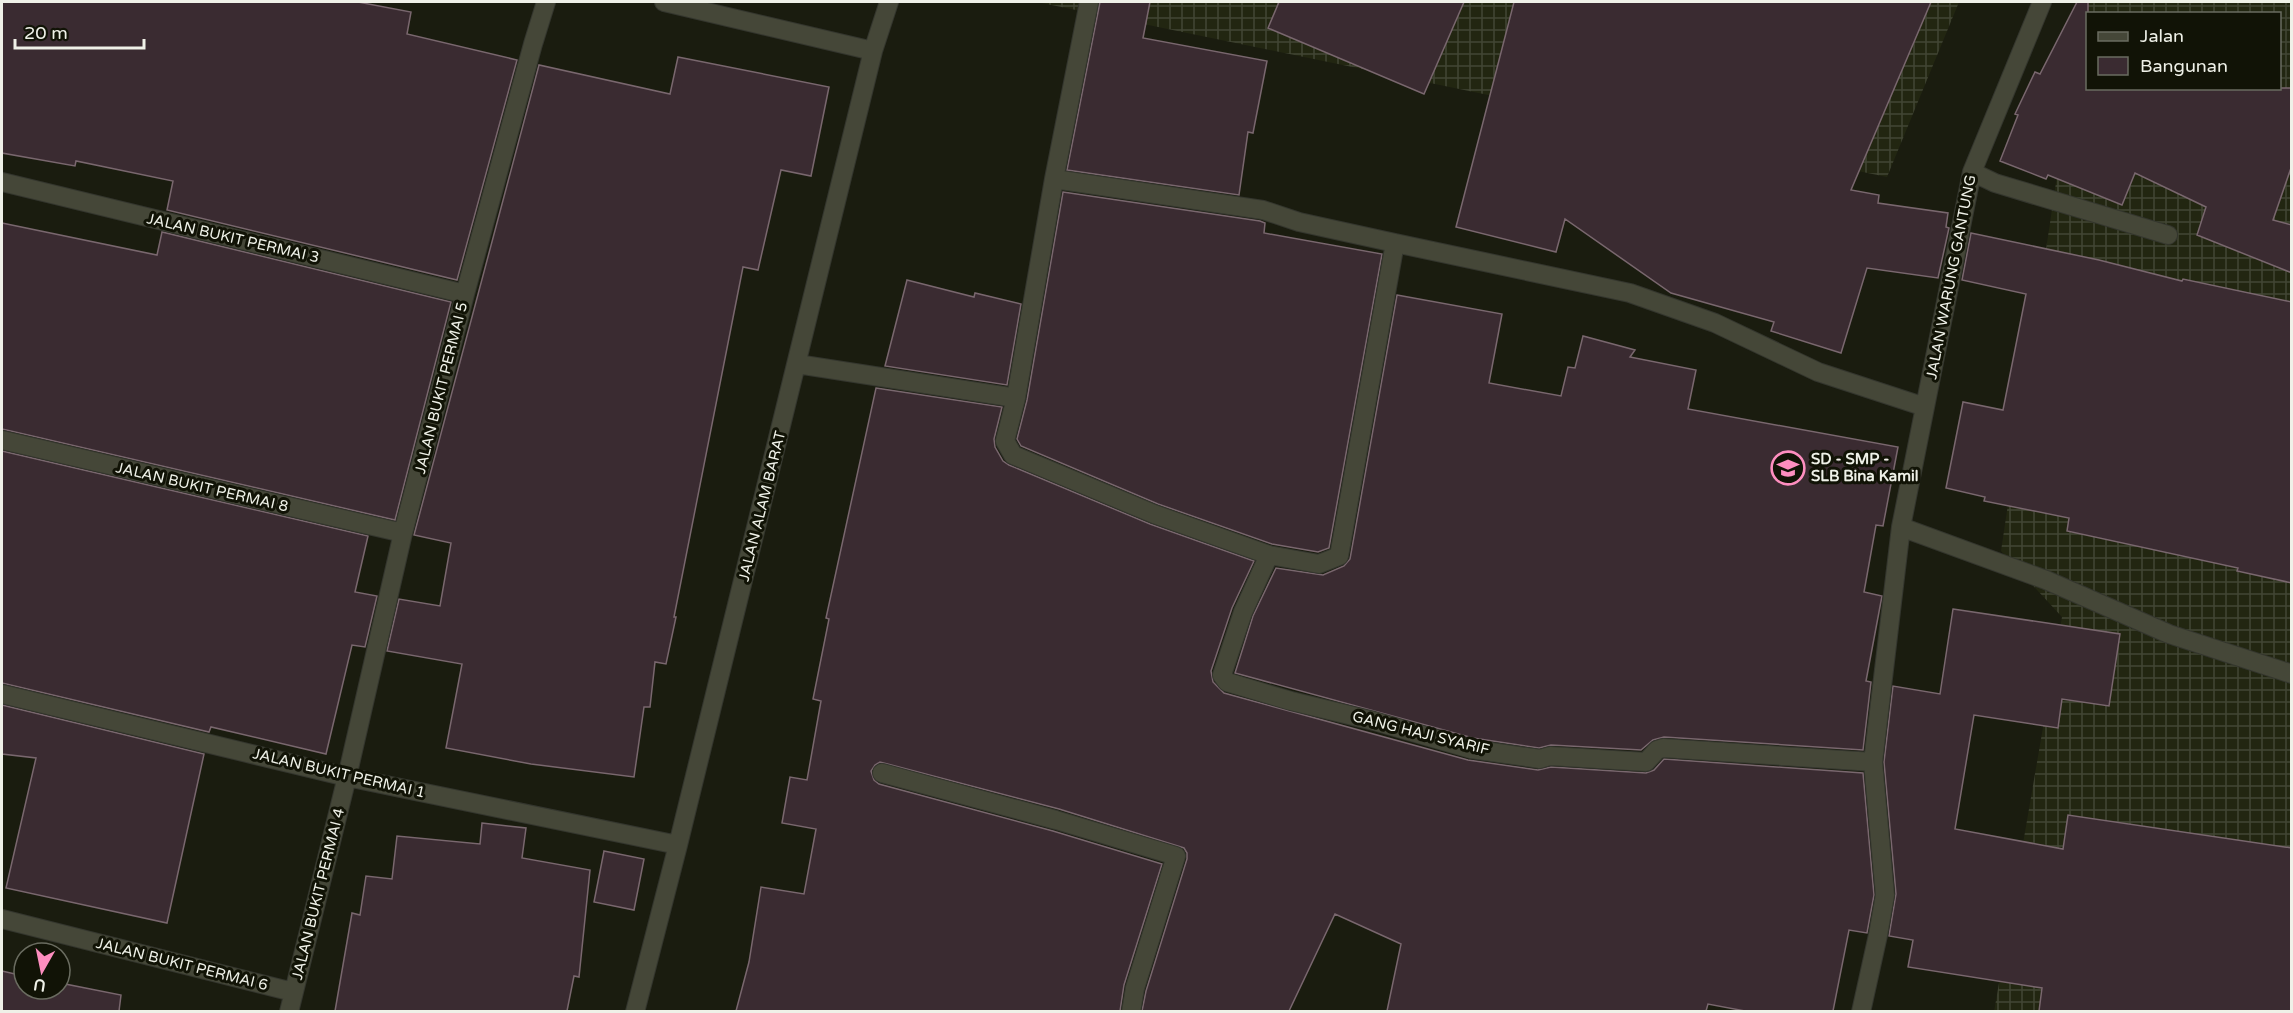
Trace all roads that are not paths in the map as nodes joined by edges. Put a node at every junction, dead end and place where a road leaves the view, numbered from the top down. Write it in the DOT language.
graph roads {
  1 [pos="546,2"];
  2 [pos="664,2"];
  3 [pos="889,2"];
  4 [pos="1089,2"];
  5 [pos="2042,2"];
  6 [pos="873,51"];
  7 [pos="1972,172"];
  8 [pos="1053,179"];
  9 [pos="2,182"];
  10 [pos="2168,235"];
  11 [pos="1395,243"];
  12 [pos="465,294"];
  13 [pos="797,364"];
  14 [pos="1016,398"];
  15 [pos="1925,406"];
  16 [pos="2,440"];
  17 [pos="1901,527"];
  18 [pos="404,533"];
  19 [pos="1269,555"];
  20 [pos="2292,674"];
  21 [pos="2,694"];
  22 [pos="1873,762"];
  23 [pos="882,773"];
  24 [pos="347,777"];
  25 [pos="678,844"];
  26 [pos="2,919"];
  27 [pos="293,992"];
  28 [pos="289,1011"];
  29 [pos="635,1011"];
  30 [pos="1131,1011"];
  31 [pos="1861,1011"];
  1 -- 12 [label="street, JALAN BUKIT PERMAI 5"];
  2 -- 6 [label="street"];
  3 -- 6 [label="street, JALAN ALAM BARAT"];
  4 -- 8 [label="street"];
  5 -- 7 [label="street, JALAN WARUNG GANTUNG"];
  6 -- 13 [label="street, JALAN ALAM BARAT"];
  7 -- 10 [label="street"];
  7 -- 15 [label="street, JALAN WARUNG GANTUNG"];
  8 -- 11 [label="street"];
  8 -- 14 [label="street"];
  9 -- 12 [label="street, JALAN BUKIT PERMAI 3"];
  11 -- 15 [label="street"];
  11 -- 19 [label="street"];
  12 -- 18 [label="street, JALAN BUKIT PERMAI 5"];
  13 -- 14 [label="street"];
  13 -- 25 [label="street, JALAN ALAM BARAT"];
  14 -- 19 [label="street"];
  15 -- 17 [label="street, JALAN WARUNG GANTUNG"];
  16 -- 18 [label="street, JALAN BUKIT PERMAI 8"];
  17 -- 20 [label="street"];
  17 -- 22 [label="street, JALAN WARUNG GANTUNG"];
  18 -- 24 [label="street, JALAN BUKIT PERMAI 5"];
  19 -- 22 [label="street, GANG HAJI SYARIF"];
  21 -- 24 [label="street, JALAN BUKIT PERMAI 1"];
  22 -- 31 [label="street, JALAN WARUNG GANTUNG"];
  23 -- 30 [label="street"];
  24 -- 25 [label="street, JALAN BUKIT PERMAI 1"];
  24 -- 27 [label="street, JALAN BUKIT PERMAI 4"];
  25 -- 29 [label="street, JALAN ALAM BARAT"];
  26 -- 27 [label="street, JALAN BUKIT PERMAI 6"];
  27 -- 28 [label="street, JALAN BUKIT PERMAI 4"];
}
